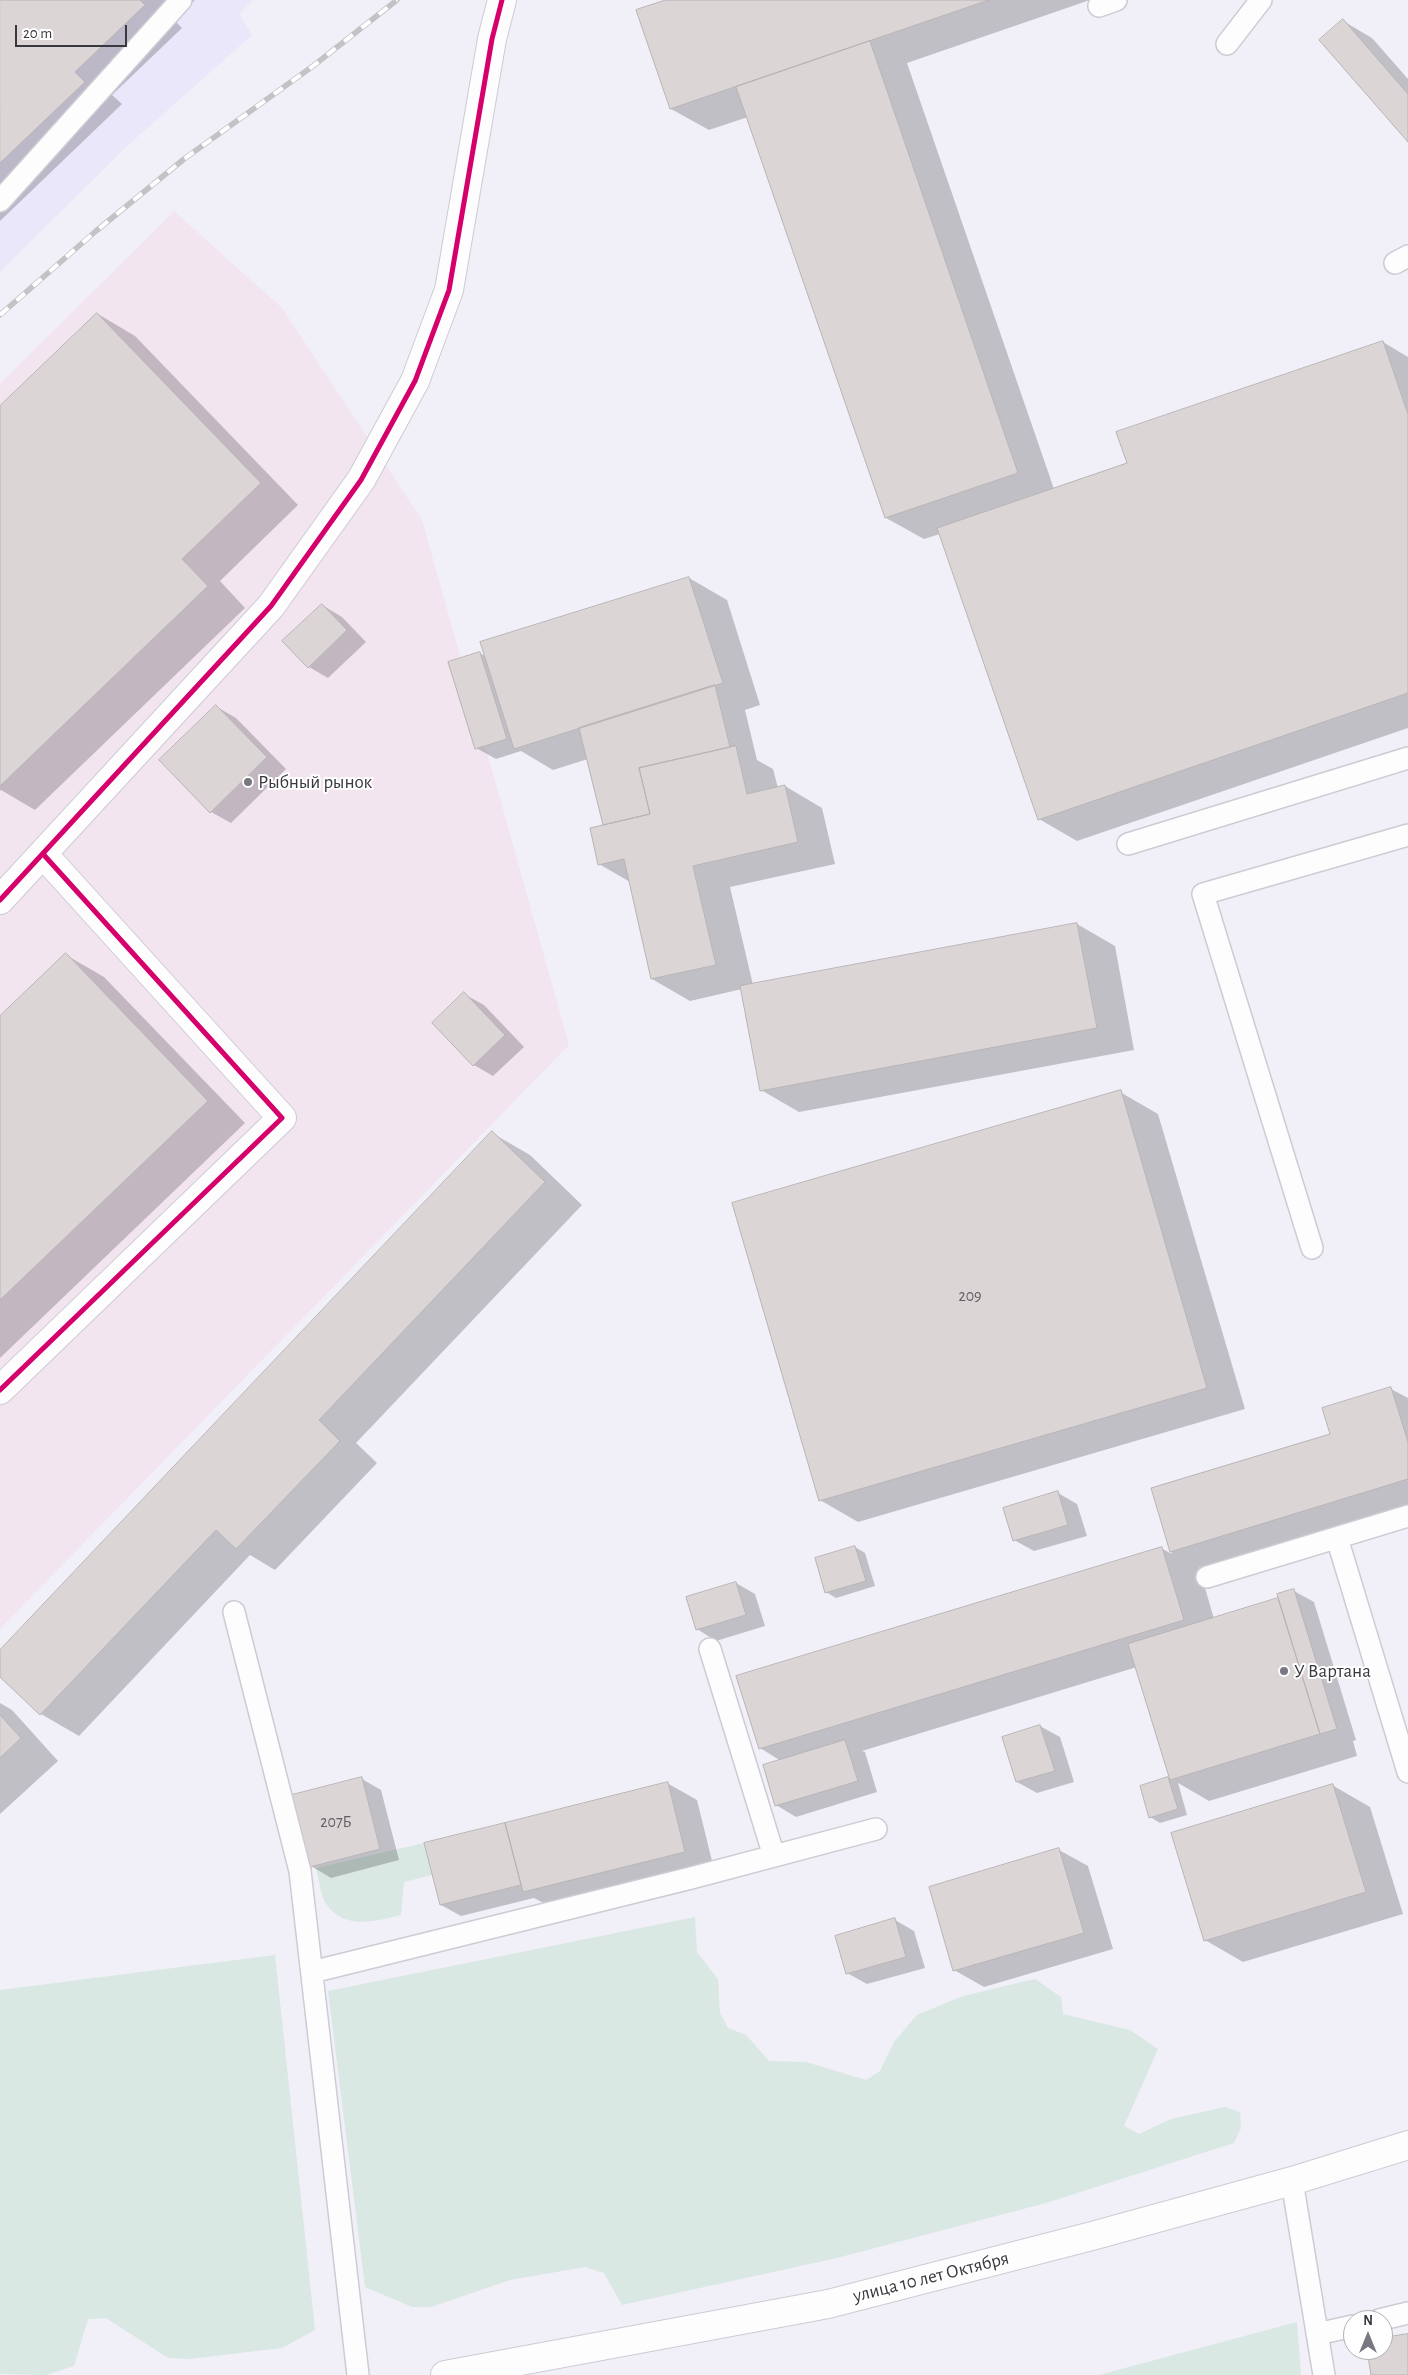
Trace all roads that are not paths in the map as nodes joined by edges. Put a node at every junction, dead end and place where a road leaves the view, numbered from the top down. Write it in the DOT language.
graph roads {
  1 [pos="182,0"];
  2 [pos="502,0"];
  3 [pos="1261,0"];
  4 [pos="1227,44"];
  5 [pos="0,201"];
  6 [pos="1408,758"];
  7 [pos="1408,835"];
  8 [pos="1128,844"];
  9 [pos="42,854"];
  10 [pos="0,900"];
  11 [pos="1312,1248"];
  12 [pos="0,1390"];
  13 [pos="1407,1520"];
  14 [pos="1336,1538"];
  15 [pos="1208,1577"];
  16 [pos="234,1612"];
  17 [pos="710,1649"];
  18 [pos="1408,1772"];
  19 [pos="876,1829"];
  20 [pos="774,1856"];
  21 [pos="312,1972"];
  22 [pos="1408,2145"];
  23 [pos="1292,2181"];
  24 [pos="1408,2313"];
  25 [pos="1393,2317"];
  26 [pos="1343,2328"];
  27 [pos="1317,2334"];
  28 [pos="358,2375"];
  29 [pos="445,2375"];
  30 [pos="1324,2375"];
  1 -- 5 [label="lane"];
  2 -- 9 [label="street"];
  3 -- 4 [label="lane"];
  6 -- 8 [label="lane"];
  7 -- 11 [label="lane"];
  9 -- 10 [label="street"];
  9 -- 12 [label="street"];
  13 -- 14 [label="lane"];
  14 -- 15 [label="lane"];
  14 -- 18 [label="lane"];
  16 -- 21 [label="lane"];
  17 -- 20 [label="lane"];
  19 -- 20 [label="lane"];
  20 -- 21 [label="lane"];
  21 -- 28 [label="lane"];
  22 -- 23 [label="street, улица 10 лет Октября"];
  23 -- 27 [label="lane"];
  23 -- 29 [label="street, улица 10 лет Октября"];
  24 -- 25 [label="lane"];
  26 -- 27 [label="lane"];
  27 -- 30 [label="lane"];
}
